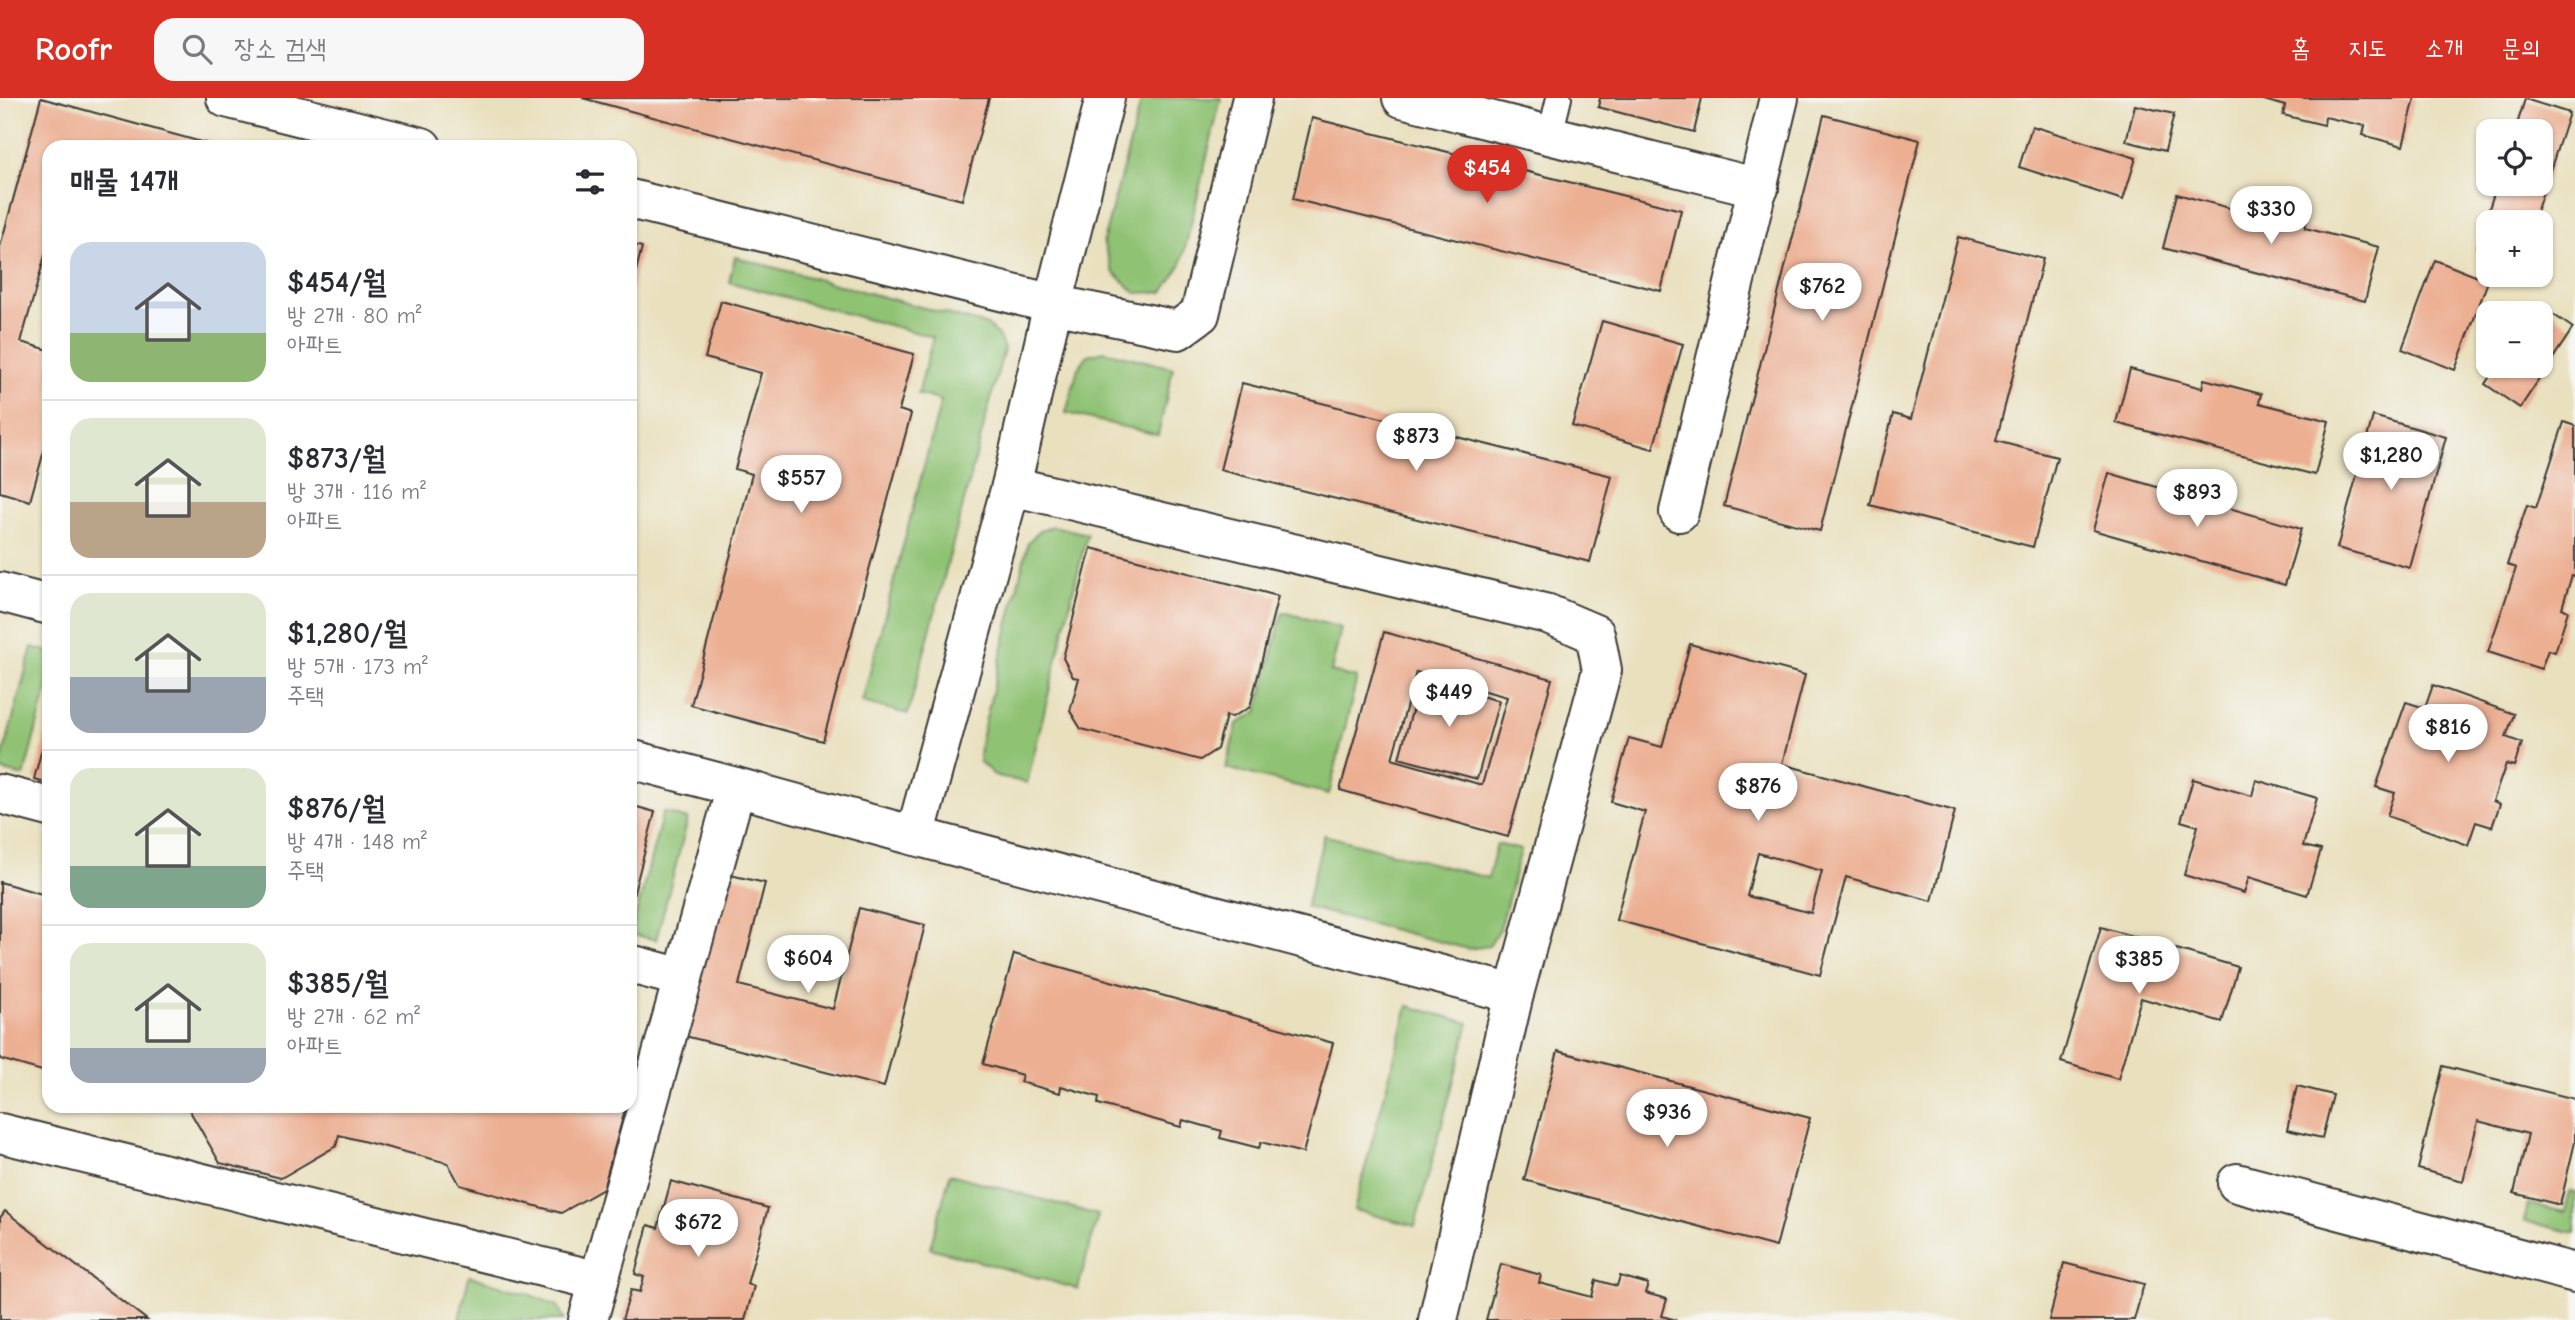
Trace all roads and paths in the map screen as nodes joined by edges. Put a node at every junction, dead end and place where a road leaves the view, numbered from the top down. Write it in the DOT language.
graph roads {
  1 [pos="226,98"];
  2 [pos="1105,98"];
  3 [pos="1252,98"];
  4 [pos="1402,98"];
  5 [pos="1559,98"];
  6 [pos="1779,98"];
  7 [pos="1550,135"];
  8 [pos="394,140"];
  9 [pos="1759,188"];
  10 [pos="637,201"];
  11 [pos="1053,304"];
  12 [pos="1011,486"];
  13 [pos="1679,512"];
  14 [pos="2,600"];
  15 [pos="42,605"];
  16 [pos="637,761"];
  17 [pos="736,787"];
  18 [pos="0,794"];
  19 [pos="42,805"];
  20 [pos="915,835"];
  21 [pos="637,966"];
  22 [pos="683,978"];
  23 [pos="1514,994"];
  24 [pos="0,1133"];
  25 [pos="2237,1183"];
  26 [pos="2575,1273"];
  27 [pos="599,1281"];
  28 [pos="588,1320"];
  29 [pos="1438,1320"];
  1 -- 8 [label="street"];
  2 -- 11 [label="street"];
  3 -- 11 [label="street"];
  4 -- 7 [label="street"];
  5 -- 7 [label="lane"];
  6 -- 9 [label="street"];
  7 -- 9 [label="street"];
  9 -- 13 [label="street"];
  10 -- 11 [label="street"];
  11 -- 12 [label="street"];
  12 -- 20 [label="street"];
  12 -- 23 [label="street"];
  14 -- 15 [label="street"];
  16 -- 17 [label="street"];
  17 -- 20 [label="street"];
  17 -- 22 [label="street"];
  18 -- 19 [label="street"];
  20 -- 23 [label="street"];
  21 -- 22 [label="street"];
  22 -- 27 [label="street"];
  23 -- 29 [label="street"];
  24 -- 27 [label="street"];
  25 -- 26 [label="street"];
  27 -- 28 [label="street"];
}
